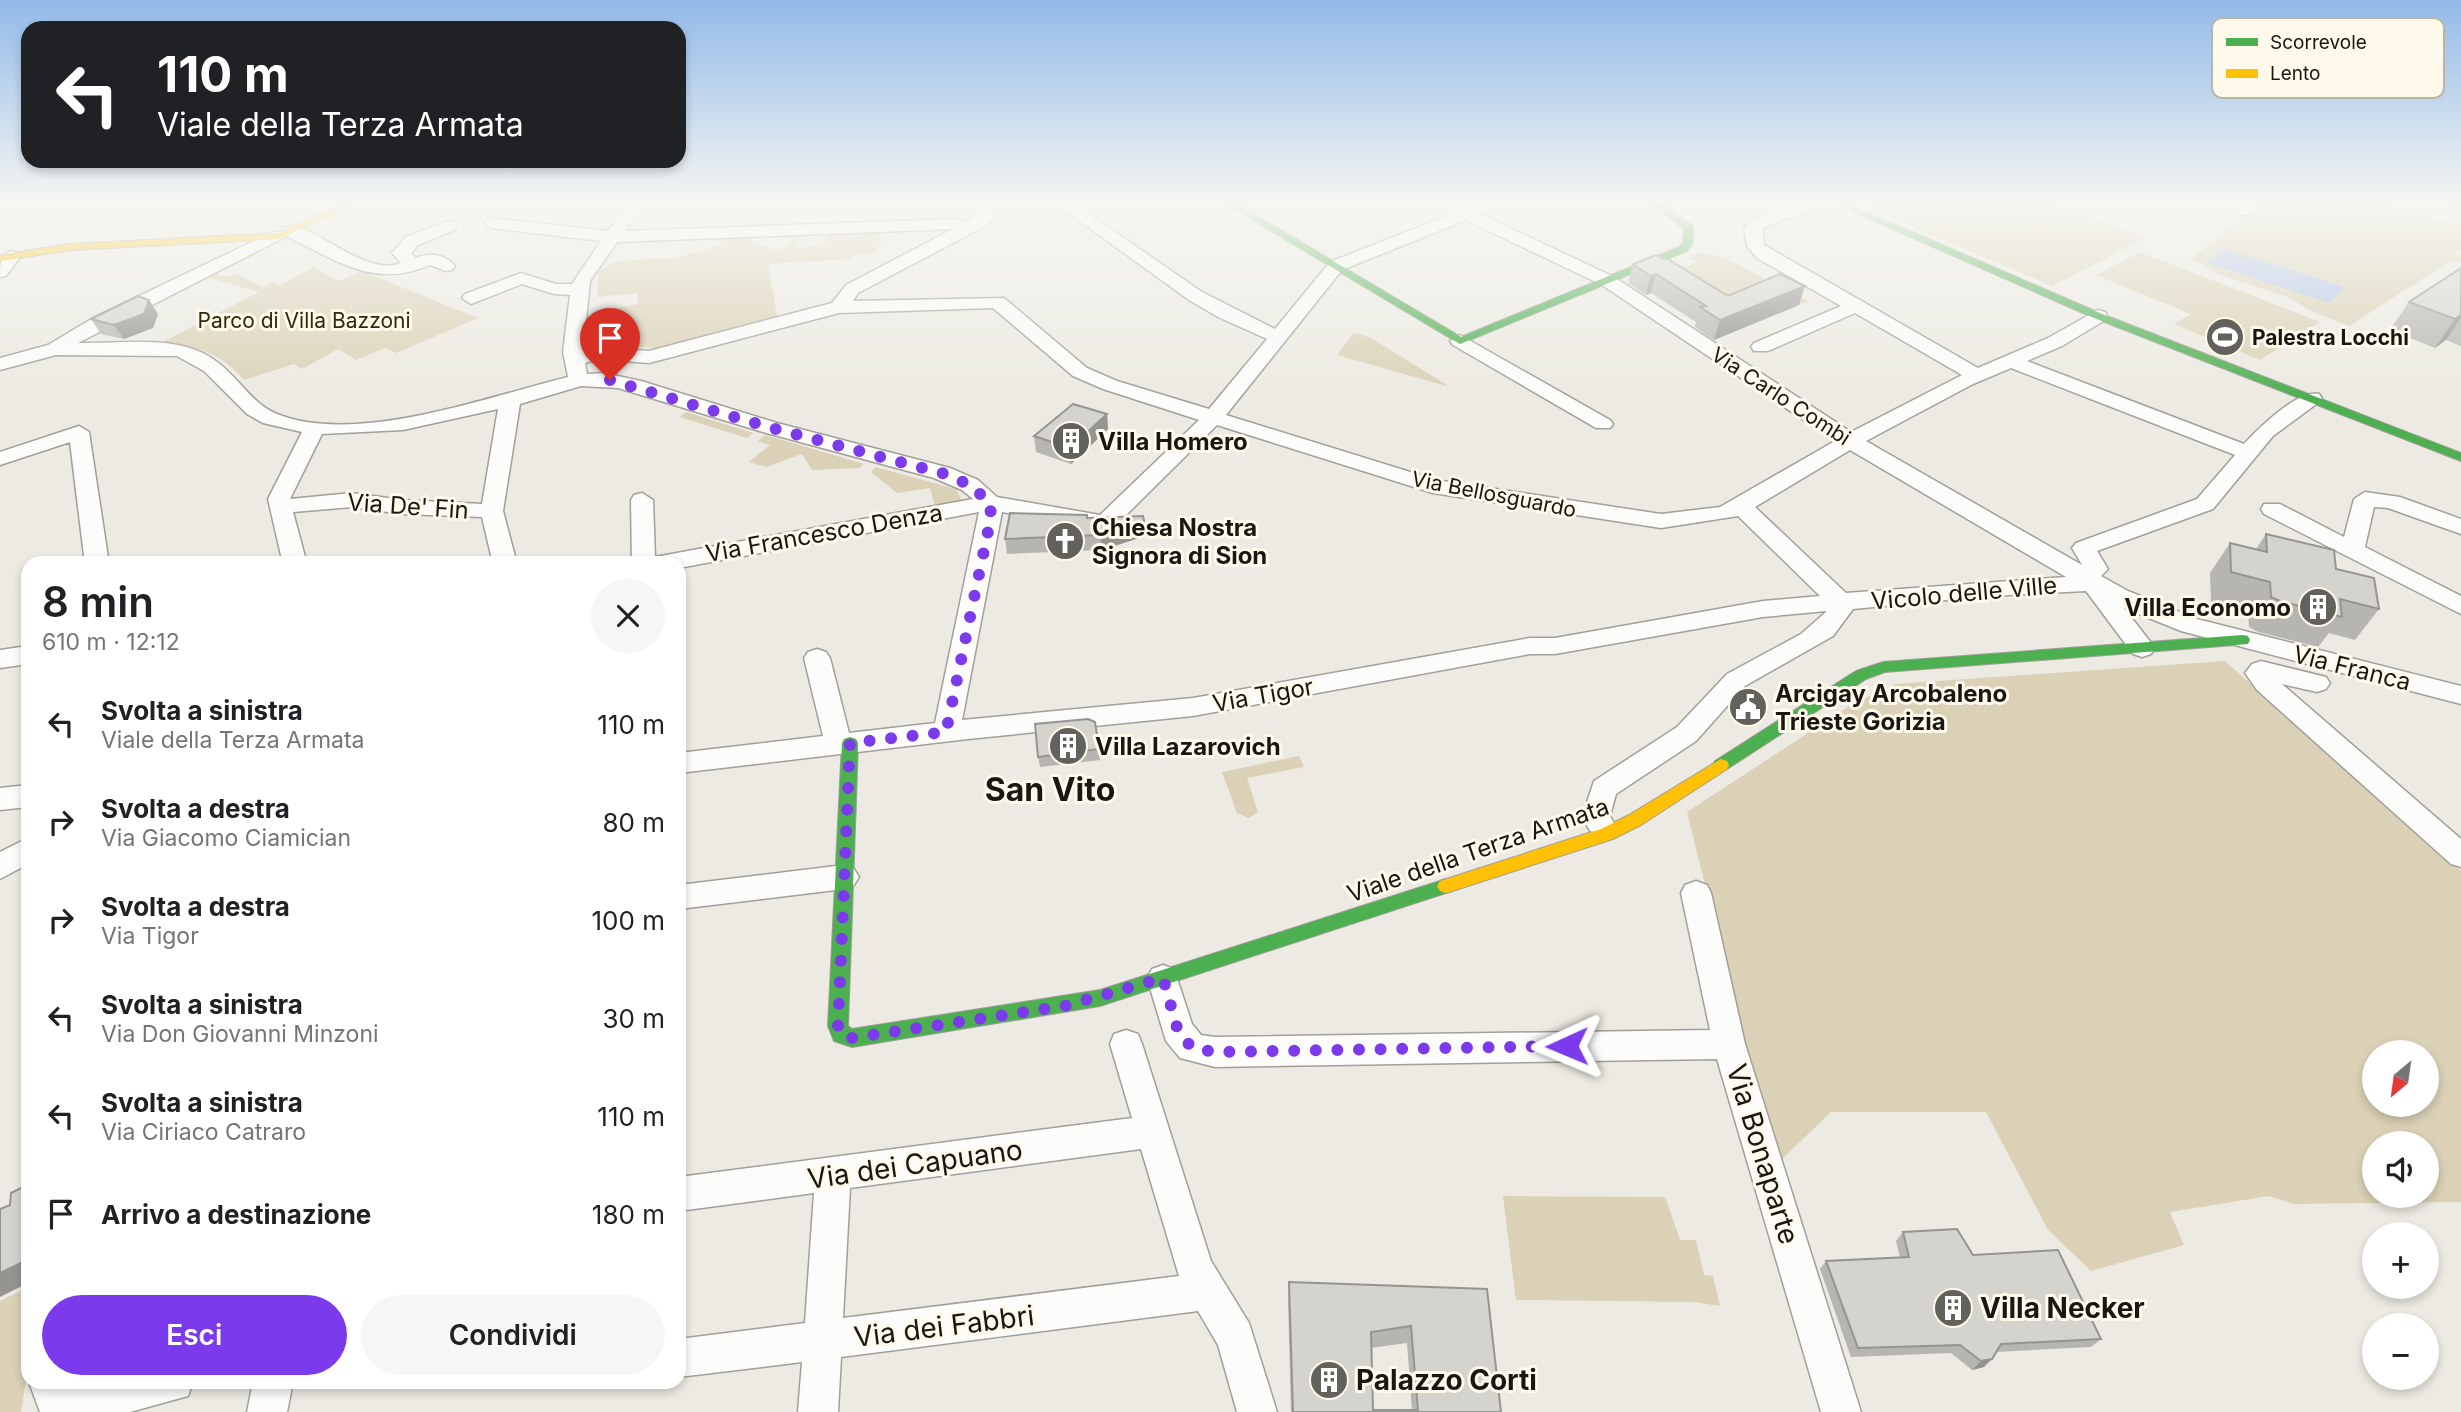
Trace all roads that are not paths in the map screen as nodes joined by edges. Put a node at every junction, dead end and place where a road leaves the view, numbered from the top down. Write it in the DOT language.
graph roads {
  1 [pos="215,267"];
  2 [pos="366,267"];
  3 [pos="411,267"];
  4 [pos="590,267"];
  5 [pos="891,267"];
  6 [pos="1155,267"];
  7 [pos="1335,267"];
  8 [pos="1337,267"];
  9 [pos="1577,267"];
  10 [pos="1645,267"];
  11 [pos="1786,267"];
  12 [pos="1985,267"];
  13 [pos="406,269"];
  14 [pos="1608,282"];
  15 [pos="578,290"];
  16 [pos="471,298"];
  17 [pos="1856,306"];
  18 [pos="839,307"];
  19 [pos="2098,316"];
  20 [pos="1280,337"];
  21 [pos="1460,341"];
  22 [pos="1760,348"];
  23 [pos="55,349"];
  24 [pos="574,360"];
  25 [pos="2010,361"];
  26 [pos="0,364"];
  27 [pos="1977,375"];
  28 [pos="578,381"];
  29 [pos="2312,398"];
  30 [pos="510,400"];
  31 [pos="1213,418"];
  32 [pos="1603,424"];
  33 [pos="315,427"];
  34 [pos="79,432"];
  35 [pos="1850,441"];
  36 [pos="2248,453"];
  37 [pos="2461,457"];
  38 [pos="0,459"];
  39 [pos="642,500"];
  40 [pos="990,503"];
  41 [pos="282,506"];
  42 [pos="1741,506"];
  43 [pos="2272,509"];
  44 [pos="492,511"];
  45 [pos="2461,527"];
  46 [pos="2353,549"];
  47 [pos="96,556"];
  48 [pos="293,556"];
  49 [pos="503,556"];
  50 [pos="644,556"];
  51 [pos="686,559"];
  52 [pos="2086,580"];
  53 [pos="1843,604"];
  54 [pos="2461,606"];
  55 [pos="2243,639"];
  56 [pos="2142,648"];
  57 [pos="21,656"];
  58 [pos="817,658"];
  59 [pos="0,659"];
  60 [pos="2317,683"];
  61 [pos="2461,695"];
  62 [pos="946,732"];
  63 [pos="844,744"];
  64 [pos="686,762"];
  65 [pos="21,797"];
  66 [pos="0,799"];
  67 [pos="1600,823"];
  68 [pos="21,854"];
  69 [pos="2461,856"];
  70 [pos="0,867"];
  71 [pos="844,877"];
  72 [pos="1696,893"];
  73 [pos="686,896"];
  74 [pos="1163,978"];
  75 [pos="1126,1044"];
  76 [pos="1729,1044"];
  77 [pos="1151,1132"];
  78 [pos="833,1175"];
  79 [pos="686,1193"];
  80 [pos="1209,1291"];
  81 [pos="823,1341"];
  82 [pos="686,1357"];
  83 [pos="51,1389"];
  84 [pos="144,1389"];
  85 [pos="272,1389"];
  86 [pos="267,1412"];
  87 [pos="818,1412"];
  88 [pos="1257,1412"];
  89 [pos="1841,1412"];
  1 -- 23 [label="street"];
  2 -- 13 [label="street"];
  3 -- 13 [label="street"];
  4 -- 15 [label="street"];
  5 -- 18 [label="street"];
  6 -- 20 [label="street"];
  7 -- 20 [label="street"];
  8 -- 21 [label="main road"];
  9 -- 14 [label="street, Via Carlo Combi"];
  10 -- 14 [label="main road"];
  11 -- 17 [label="street"];
  12 -- 19 [label="main road"];
  14 -- 21 [label="main road"];
  14 -- 35 [label="street, Via Carlo Combi"];
  15 -- 16 [label="street"];
  15 -- 24 [label="street"];
  17 -- 22 [label="street"];
  17 -- 27 [label="street"];
  18 -- 24 [label="street"];
  18 -- 31 [label="street, Via Bellosguardo"];
  19 -- 25 [label="street, Via Bellosguardo"];
  19 -- 29 [label="main road"];
  20 -- 31 [label="street"];
  21 -- 32 [label="street"];
  23 -- 26 [label="street"];
  23 -- 33 [label="street"];
  24 -- 28 [label="street"];
  25 -- 27 [label="street, Via Bellosguardo"];
  25 -- 36 [label="street"];
  27 -- 35 [label="street, Via Bellosguardo"];
  28 -- 30 [label="street"];
  28 -- 40 [label="street"];
  29 -- 36 [label="street"];
  29 -- 37 [label="main road"];
  30 -- 33 [label="street"];
  30 -- 44 [label="street"];
  31 -- 40 [label="street"];
  31 -- 42 [label="street, Via Bellosguardo"];
  33 -- 41 [label="street"];
  34 -- 38 [label="street"];
  34 -- 47 [label="street"];
  35 -- 42 [label="street, Via Bellosguardo"];
  35 -- 52 [label="street, Via Carlo Combi"];
  36 -- 52 [label="street"];
  39 -- 50 [label="street"];
  40 -- 51 [label="street, Via Francesco Denza"];
  40 -- 62 [label="street"];
  41 -- 44 [label="street, Via De' Fin"];
  41 -- 48 [label="street"];
  42 -- 53 [label="street"];
  43 -- 46 [label="street"];
  44 -- 49 [label="street"];
  45 -- 46 [label="street"];
  46 -- 54 [label="street"];
  52 -- 53 [label="street, Vicolo delle Ville"];
  52 -- 55 [label="street"];
  52 -- 56 [label="street"];
  53 -- 62 [label="street, Via Tigor"];
  53 -- 67 [label="street, Vicolo delle Ville"];
  55 -- 56 [label="main road, Viale della Terza Armata"];
  55 -- 61 [label="street, Via Franca"];
  56 -- 74 [label="main road, Viale della Terza Armata"];
  57 -- 59 [label="street"];
  58 -- 63 [label="street"];
  60 -- 69 [label="street"];
  62 -- 63 [label="street, Via Tigor"];
  63 -- 64 [label="street, Via Tigor"];
  63 -- 71 [label="main road"];
  65 -- 66 [label="street"];
  68 -- 70 [label="street"];
  71 -- 73 [label="street"];
  71 -- 74 [label="main road, Viale della Terza Armata"];
  72 -- 76 [label="street, Via Bonaparte"];
  74 -- 76 [label="street"];
  75 -- 77 [label="street"];
  76 -- 89 [label="street, Via Bonaparte"];
  77 -- 78 [label="street, Via dei Capuano"];
  77 -- 80 [label="street"];
  78 -- 79 [label="street, Via dei Capuano"];
  78 -- 81 [label="street"];
  80 -- 81 [label="street, Via dei Fabbri"];
  80 -- 88 [label="street"];
  81 -- 82 [label="street, Via dei Fabbri"];
  81 -- 87 [label="street"];
  83 -- 84 [label="street"];
  85 -- 86 [label="street"];
}
